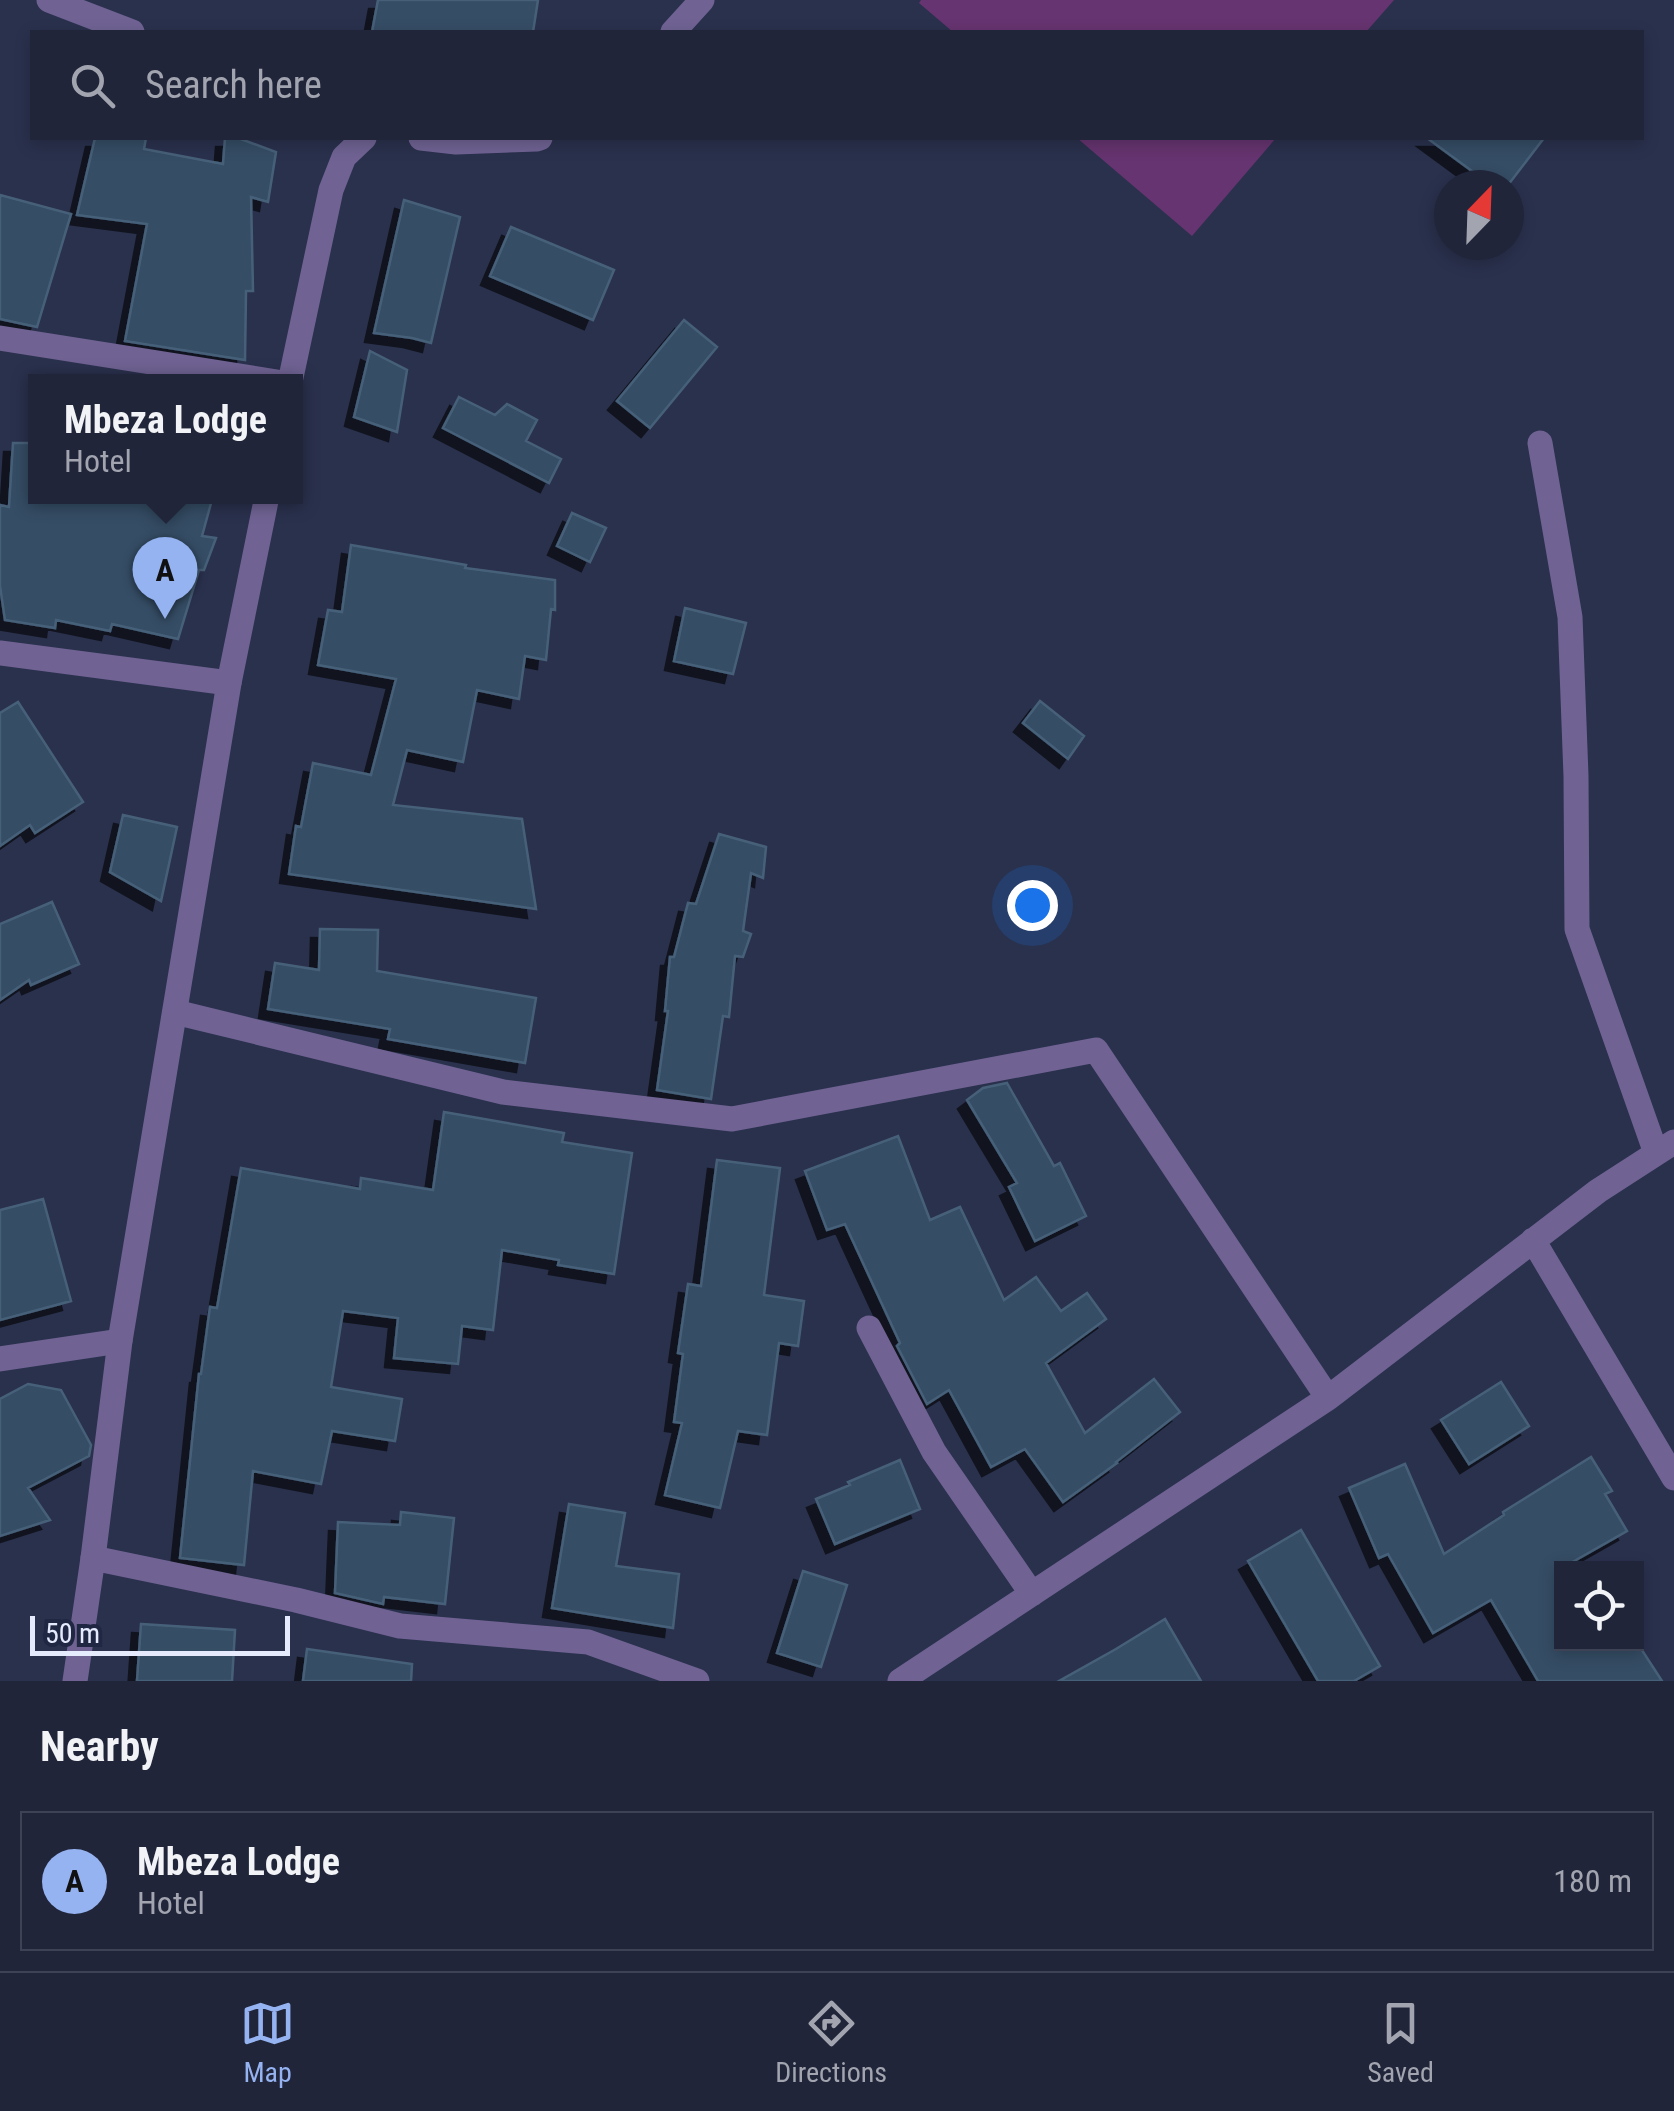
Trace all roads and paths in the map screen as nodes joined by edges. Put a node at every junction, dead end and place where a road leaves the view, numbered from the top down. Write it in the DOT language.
graph roads {
  1 [pos="49,0"];
  2 [pos="702,0"];
  3 [pos="127,30"];
  4 [pos="675,30"];
  5 [pos="362,140"];
  6 [pos="438,140"];
  7 [pos="537,140"];
  8 [pos="0,338"];
  9 [pos="227,374"];
  10 [pos="292,374"];
  11 [pos="1540,443"];
  12 [pos="265,504"];
  13 [pos="0,653"];
  14 [pos="229,683"];
  15 [pos="175,1012"];
  16 [pos="1665,1147"];
  17 [pos="1534,1240"];
  18 [pos="868,1328"];
  19 [pos="120,1342"];
  20 [pos="0,1359"];
  21 [pos="1328,1398"];
  22 [pos="1674,1478"];
  23 [pos="93,1558"];
  24 [pos="1032,1594"];
  25 [pos="75,1681"];
  26 [pos="696,1681"];
  27 [pos="900,1681"];
  1 -- 3 [label="street"];
  2 -- 4 [label="street"];
  5 -- 10 [label="street"];
  6 -- 7 [label="street"];
  8 -- 9 [label="street"];
  11 -- 16 [label="street"];
  12 -- 14 [label="street"];
  13 -- 14 [label="street"];
  14 -- 15 [label="street"];
  15 -- 19 [label="street"];
  15 -- 21 [label="street"];
  16 -- 17 [label="street"];
  17 -- 21 [label="street"];
  17 -- 22 [label="street"];
  18 -- 24 [label="street"];
  19 -- 20 [label="street"];
  19 -- 23 [label="street"];
  21 -- 24 [label="street"];
  23 -- 25 [label="street"];
  23 -- 26 [label="street"];
  24 -- 27 [label="street"];
}
